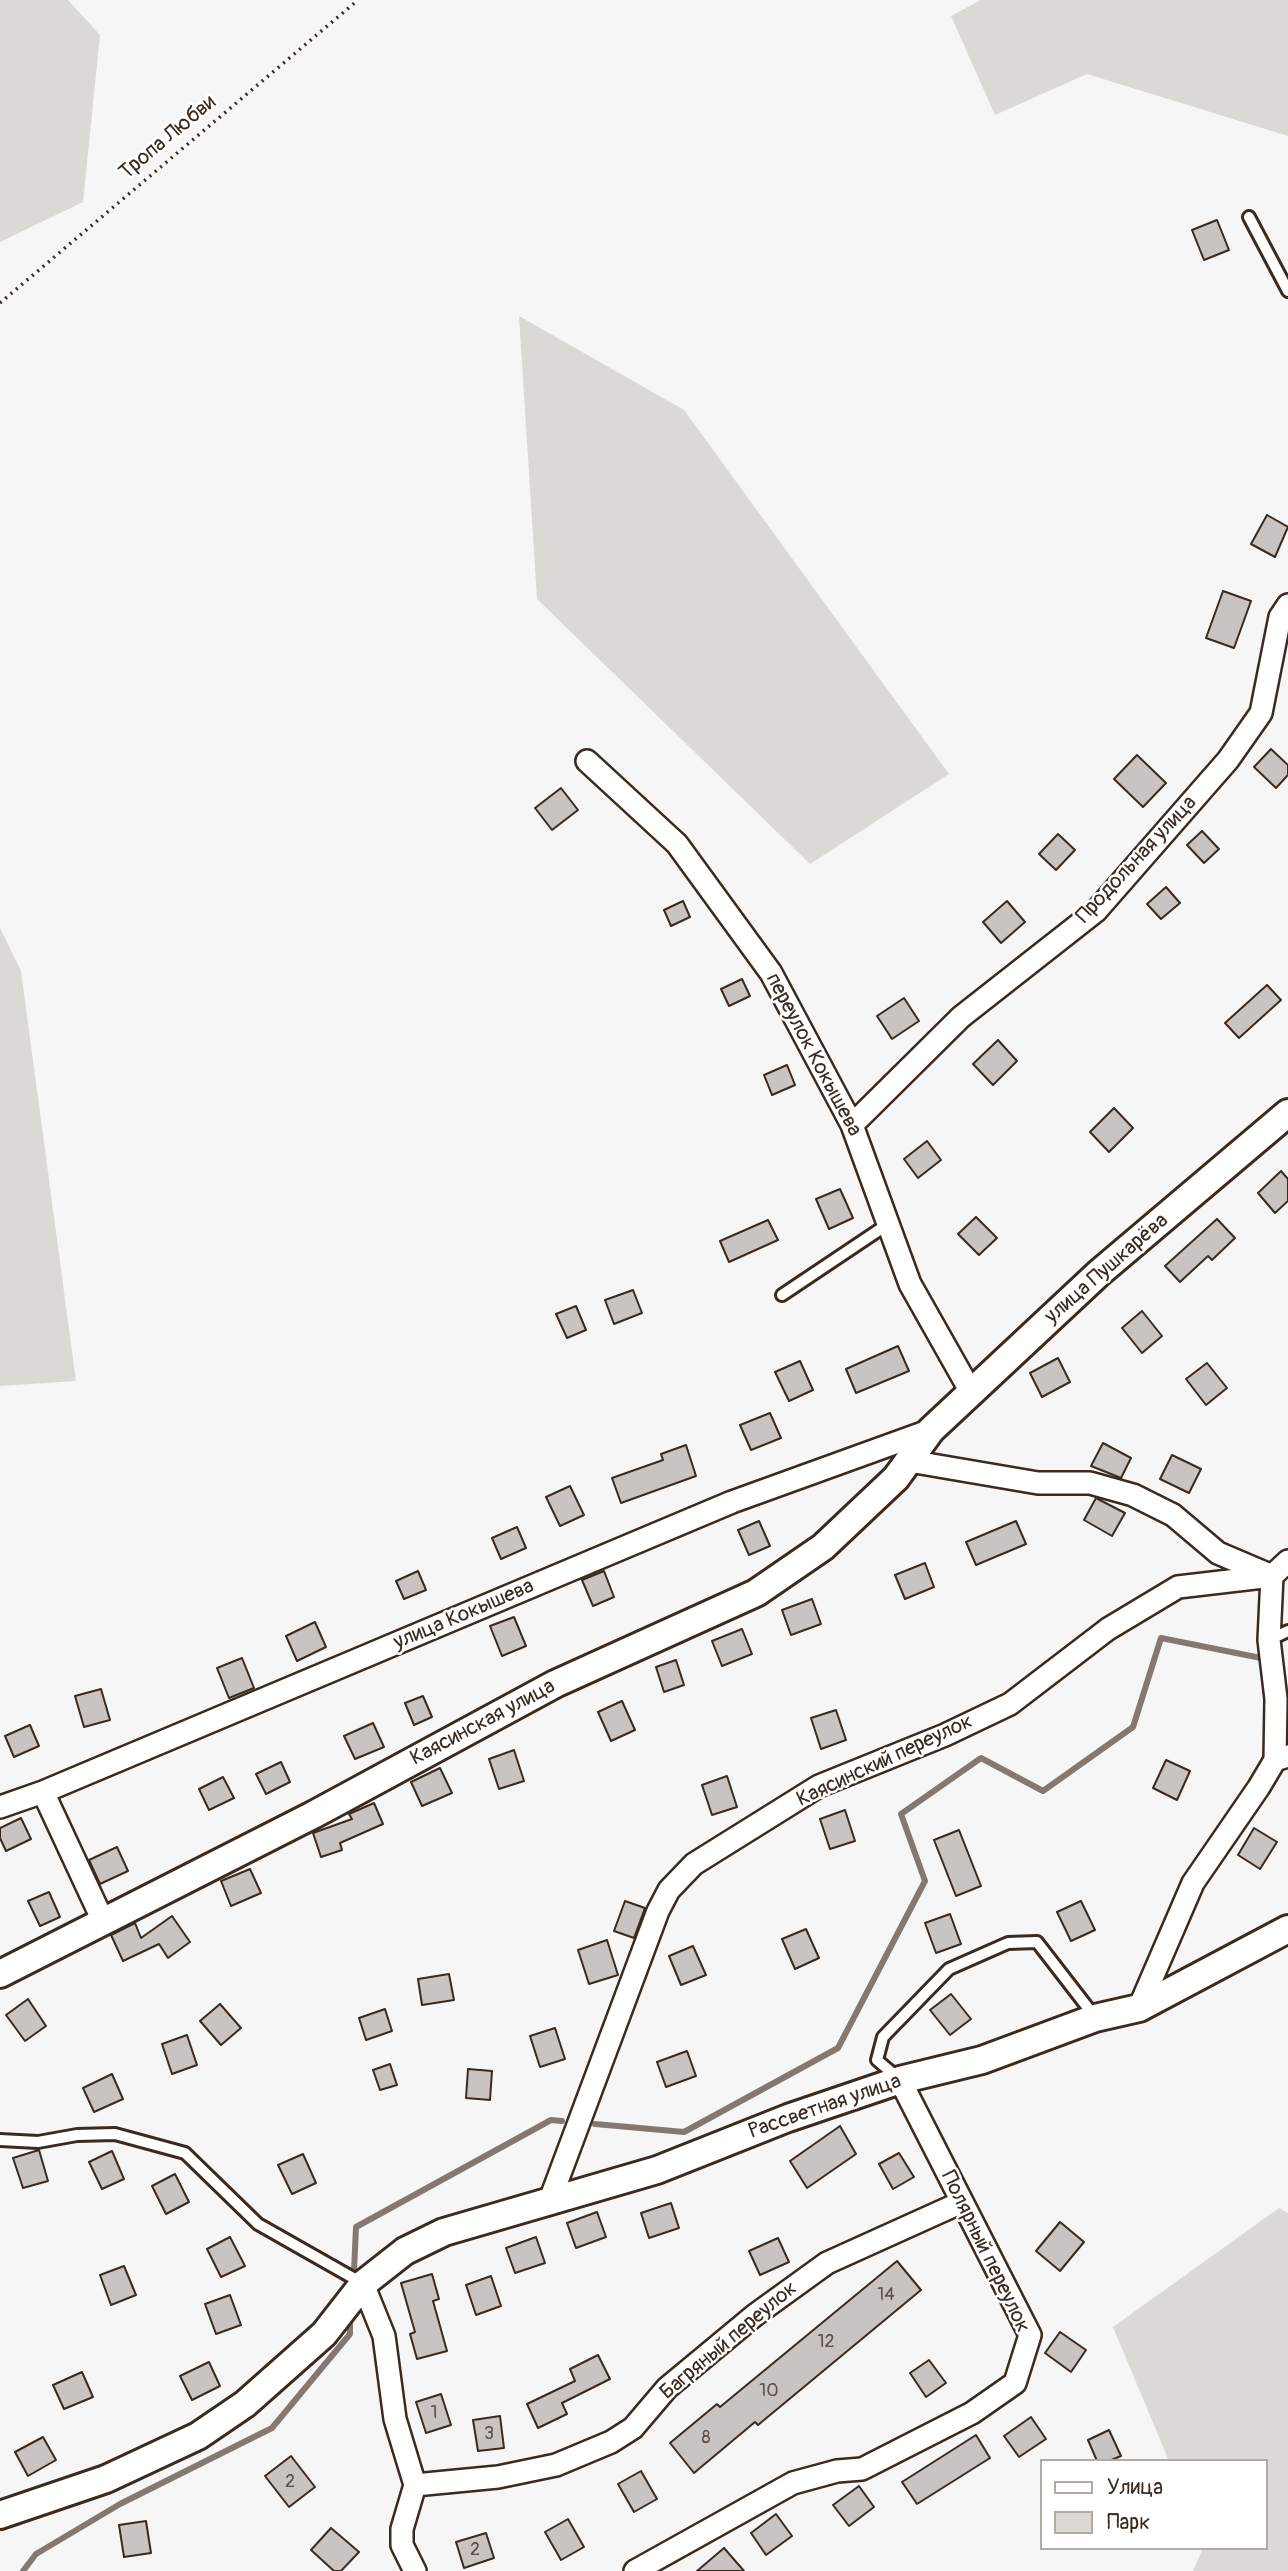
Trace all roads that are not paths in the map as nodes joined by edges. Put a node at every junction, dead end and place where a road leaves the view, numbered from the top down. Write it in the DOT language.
graph roads {
  1 [pos="1249,217"];
  2 [pos="1288,291"];
  3 [pos="1288,605"];
  4 [pos="587,761"];
  5 [pos="1288,1113"];
  6 [pos="852,1125"];
  7 [pos="888,1224"];
  8 [pos="782,1295"];
  9 [pos="971,1392"];
  10 [pos="931,1430"];
  11 [pos="909,1461"];
  12 [pos="1288,1561"];
  13 [pos="1272,1576"];
  14 [pos="1276,1639"];
  15 [pos="1281,1758"];
  16 [pos="43,1792"];
  17 [pos="0,1807"];
  18 [pos="104,1923"];
  19 [pos="1288,1929"];
  20 [pos="0,1974"];
  21 [pos="1139,2008"];
  22 [pos="1095,2018"];
  23 [pos="900,2080"];
  24 [pos="0,2140"];
  25 [pos="550,2200"];
  26 [pos="962,2202"];
  27 [pos="363,2284"];
  28 [pos="415,2485"];
  29 [pos="0,2515"];
  30 [pos="415,2571"];
  31 [pos="635,2571"];
  1 -- 2 [label="lane"];
  3 -- 6 [label="street, Продольная улица"];
  4 -- 6 [label="street, переулок Кокышева"];
  5 -- 9 [label="street, улица Пушкарёва"];
  6 -- 7 [label="street, переулок Кокышева"];
  7 -- 8 [label="lane"];
  7 -- 9 [label="street, переулок Кокышева"];
  9 -- 10 [label="street, улица Пушкарёва"];
  10 -- 11 [label="street, Каясинская улица"];
  10 -- 16 [label="street, улица Кокышева"];
  11 -- 13 [label="street"];
  11 -- 18 [label="street, Каясинская улица"];
  12 -- 13 [label="street"];
  13 -- 14 [label="street"];
  13 -- 25 [label="street, Каясинский переулок"];
  14 -- 15 [label="street"];
  15 -- 21 [label="street"];
  16 -- 17 [label="street, улица Кокышева"];
  16 -- 18 [label="street"];
  18 -- 20 [label="street, Каясинская улица"];
  19 -- 21 [label="street, Рассветная улица"];
  21 -- 22 [label="street, Рассветная улица"];
  22 -- 23 [label="street, Рассветная улица"];
  22 -- 23 [label="lane"];
  23 -- 25 [label="street, Рассветная улица"];
  23 -- 26 [label="street, Полярный переулок"];
  24 -- 27 [label="lane"];
  25 -- 27 [label="street, Рассветная улица"];
  26 -- 28 [label="street, Багряный переулок"];
  26 -- 31 [label="street, Полярный переулок"];
  27 -- 28 [label="street"];
  27 -- 29 [label="street, Рассветная улица"];
  28 -- 30 [label="street"];
}
